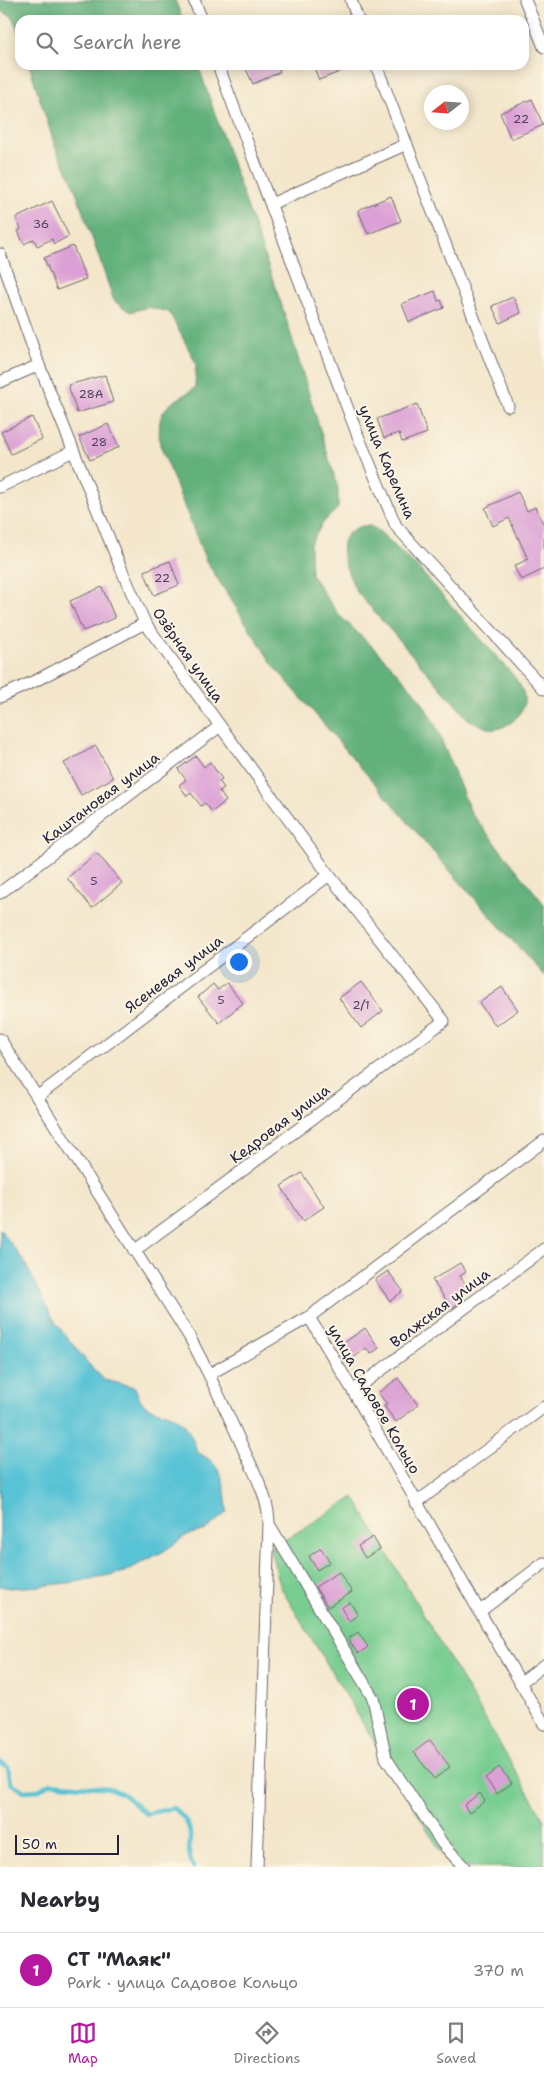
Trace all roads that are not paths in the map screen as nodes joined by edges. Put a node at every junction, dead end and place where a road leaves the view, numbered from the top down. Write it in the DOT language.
graph roads {
  1 [pos="194,0"];
  2 [pos="351,0"];
  3 [pos="526,0"];
  4 [pos="200,15"];
  5 [pos="356,15"];
  6 [pos="544,47"];
  7 [pos="220,70"];
  8 [pos="378,70"];
  9 [pos="407,144"];
  10 [pos="270,204"];
  11 [pos="0,254"];
  12 [pos="39,365"];
  13 [pos="0,382"];
  14 [pos="508,406"];
  15 [pos="73,451"];
  16 [pos="0,487"];
  17 [pos="145,622"];
  18 [pos="542,683"];
  19 [pos="0,697"];
  20 [pos="220,726"];
  21 [pos="329,875"];
  22 [pos="0,893"];
  23 [pos="444,1021"];
  24 [pos="0,1039"];
  25 [pos="37,1097"];
  26 [pos="544,1141"];
  27 [pos="544,1249"];
  28 [pos="134,1250"];
  29 [pos="309,1317"];
  30 [pos="210,1374"];
  31 [pos="354,1391"];
  32 [pos="544,1407"];
  33 [pos="416,1503"];
  34 [pos="269,1524"];
  35 [pos="544,1563"];
  36 [pos="479,1612"];
  37 [pos="544,1665"];
  38 [pos="520,1683"];
  39 [pos="544,1724"];
  40 [pos="258,1867"];
  41 [pos="464,1867"];
  1 -- 4 [label="street"];
  2 -- 5 [label="street"];
  3 -- 6 [label="street"];
  7 -- 10 [label="street, улица Карелина"];
  8 -- 9 [label="street"];
  9 -- 10 [label="street"];
  9 -- 14 [label="street"];
  10 -- 18 [label="street, улица Карелина"];
  11 -- 12 [label="street, Озёрная улица"];
  12 -- 13 [label="street"];
  12 -- 15 [label="street, Озёрная улица"];
  15 -- 16 [label="street"];
  15 -- 17 [label="street, Озёрная улица"];
  17 -- 19 [label="street"];
  17 -- 20 [label="street, Озёрная улица"];
  20 -- 21 [label="street, Озёрная улица"];
  20 -- 22 [label="street, Каштановая улица"];
  21 -- 23 [label="street, Озёрная улица"];
  21 -- 25 [label="street, Ясеневая улица"];
  23 -- 28 [label="street, Кедровая улица"];
  24 -- 25 [label="street"];
  25 -- 28 [label="street"];
  26 -- 29 [label="street, улица Садовое Кольцо"];
  27 -- 31 [label="street, Волжская улица"];
  28 -- 30 [label="street"];
  29 -- 30 [label="street"];
  29 -- 31 [label="street, улица Садовое Кольцо"];
  30 -- 34 [label="street"];
  31 -- 33 [label="street, улица Садовое Кольцо"];
  32 -- 33 [label="street"];
  33 -- 36 [label="street, улица Садовое Кольцо"];
  34 -- 40 [label="street"];
  34 -- 41 [label="street"];
  35 -- 36 [label="street"];
  36 -- 38 [label="street, улица Садовое Кольцо"];
  37 -- 38 [label="street"];
  38 -- 39 [label="street, улица Садовое Кольцо"];
}
